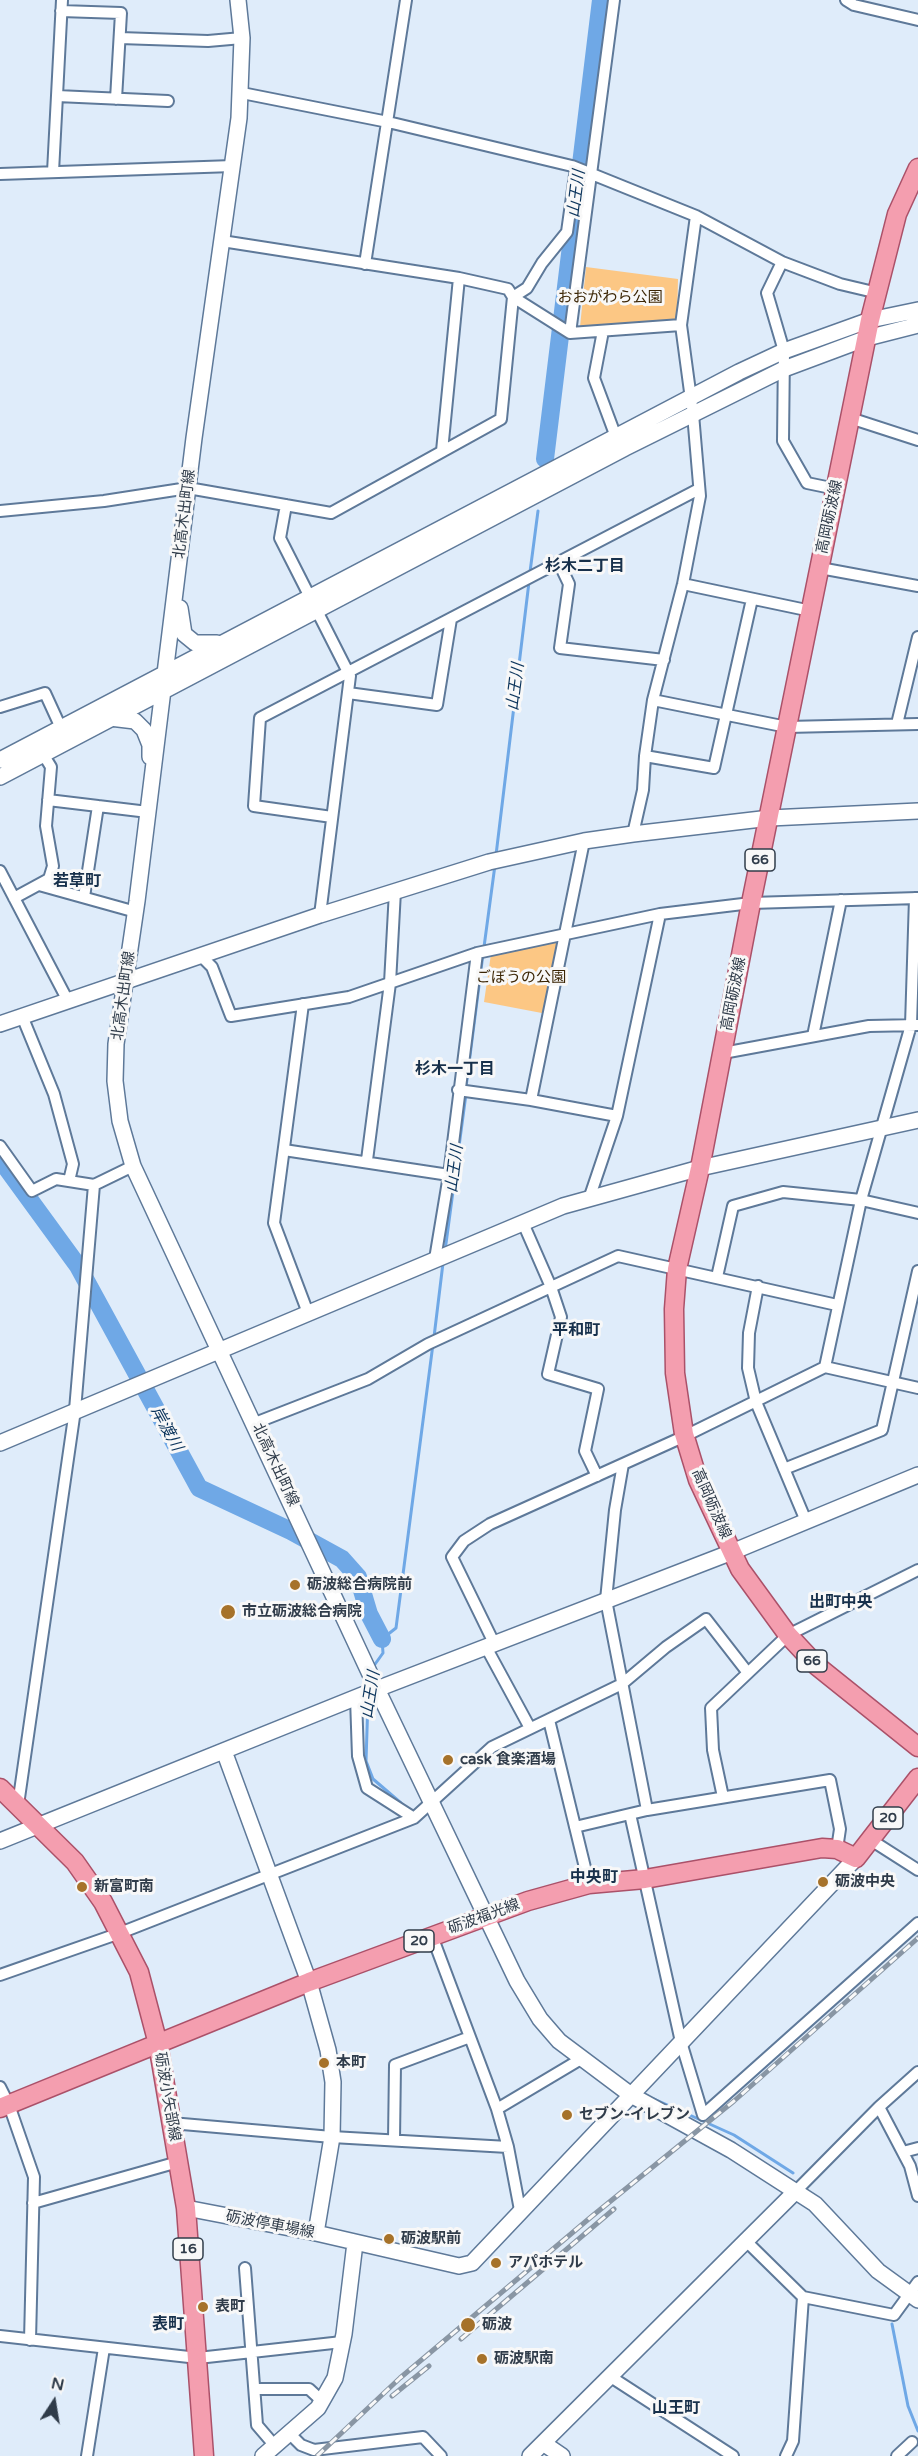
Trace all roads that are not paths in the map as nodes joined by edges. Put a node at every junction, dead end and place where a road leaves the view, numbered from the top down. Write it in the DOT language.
graph roads {
  1 [pos="238,0"];
  2 [pos="406,0"];
  3 [pos="614,0"];
  4 [pos="846,0"];
  5 [pos="61,5"];
  6 [pos="918,20"];
  7 [pos="120,38"];
  8 [pos="242,38"];
  9 [pos="242,93"];
  10 [pos="57,96"];
  11 [pos="116,99"];
  12 [pos="168,101"];
  13 [pos="388,122"];
  14 [pos="232,166"];
  15 [pos="577,168"];
  16 [pos="54,172"];
  17 [pos="592,173"];
  18 [pos="917,173"];
  19 [pos="0,174"];
  20 [pos="696,216"];
  21 [pos="222,241"];
  22 [pos="782,262"];
  23 [pos="365,264"];
  24 [pos="459,278"];
  25 [pos="878,293"];
  26 [pos="513,297"];
  27 [pos="918,310"];
  28 [pos="681,325"];
  29 [pos="918,325"];
  30 [pos="868,328"];
  31 [pos="603,331"];
  32 [pos="570,333"];
  33 [pos="784,351"];
  34 [pos="784,369"];
  35 [pos="692,397"];
  36 [pos="693,414"];
  37 [pos="850,418"];
  38 [pos="616,437"];
  39 [pos="918,440"];
  40 [pos="442,451"];
  41 [pos="188,488"];
  42 [pos="699,489"];
  43 [pos="836,489"];
  44 [pos="286,505"];
  45 [pos="0,511"];
  46 [pos="559,563"];
  47 [pos="820,568"];
  48 [pos="179,569"];
  49 [pos="683,584"];
  50 [pos="918,586"];
  51 [pos="752,599"];
  52 [pos="311,603"];
  53 [pos="811,611"];
  54 [pos="451,619"];
  55 [pos="918,637"];
  56 [pos="223,642"];
  57 [pos="663,660"];
  58 [pos="166,672"];
  59 [pos="348,673"];
  60 [pos="164,689"];
  61 [pos="348,693"];
  62 [pos="653,700"];
  63 [pos="0,707"];
  64 [pos="728,715"];
  65 [pos="110,718"];
  66 [pos="897,724"];
  67 [pos="918,724"];
  68 [pos="788,727"];
  69 [pos="61,728"];
  70 [pos="43,754"];
  71 [pos="645,756"];
  72 [pos="0,760"];
  73 [pos="0,777"];
  74 [pos="151,793"];
  75 [pos="48,800"];
  76 [pos="98,806"];
  77 [pos="918,811"];
  78 [pos="148,812"];
  79 [pos="332,817"];
  80 [pos="770,818"];
  81 [pos="633,834"];
  82 [pos="584,841"];
  83 [pos="0,872"];
  84 [pos="39,885"];
  85 [pos="395,891"];
  86 [pos="84,897"];
  87 [pos="14,898"];
  88 [pos="917,898"];
  89 [pos="841,900"];
  90 [pos="751,903"];
  91 [pos="136,912"];
  92 [pos="660,914"];
  93 [pos="320,915"];
  94 [pos="567,932"];
  95 [pos="477,953"];
  96 [pos="201,956"];
  97 [pos="916,975"];
  98 [pos="126,983"];
  99 [pos="390,983"];
  100 [pos="68,1001"];
  101 [pos="303,1004"];
  102 [pos="22,1016"];
  103 [pos="0,1024"];
  104 [pos="915,1025"];
  105 [pos="813,1036"];
  106 [pos="723,1053"];
  107 [pos="458,1090"];
  108 [pos="531,1100"];
  109 [pos="617,1116"];
  110 [pos="918,1120"];
  111 [pos="880,1128"];
  112 [pos="0,1146"];
  113 [pos="284,1150"];
  114 [pos="368,1160"];
  115 [pos="134,1166"];
  116 [pos="700,1168"];
  117 [pos="449,1175"];
  118 [pos="69,1181"];
  119 [pos="94,1185"];
  120 [pos="589,1198"];
  121 [pos="861,1200"];
  122 [pos="918,1213"];
  123 [pos="523,1223"];
  124 [pos="435,1259"];
  125 [pos="677,1269"];
  126 [pos="918,1271"];
  127 [pos="717,1277"];
  128 [pos="758,1286"];
  129 [pos="551,1287"];
  130 [pos="837,1305"];
  131 [pos="308,1313"];
  132 [pos="221,1351"];
  133 [pos="825,1367"];
  134 [pos="893,1383"];
  135 [pos="918,1388"];
  136 [pos="756,1402"];
  137 [pos="75,1410"];
  138 [pos="255,1423"];
  139 [pos="685,1436"];
  140 [pos="0,1443"];
  141 [pos="623,1464"];
  142 [pos="784,1469"];
  143 [pos="918,1475"];
  144 [pos="597,1476"];
  145 [pos="806,1521"];
  146 [pos="732,1552"];
  147 [pos="918,1570"];
  148 [pos="606,1600"];
  149 [pos="788,1635"];
  150 [pos="490,1645"];
  151 [pos="748,1673"];
  152 [pos="622,1684"];
  153 [pos="377,1689"];
  154 [pos="356,1698"];
  155 [pos="549,1720"];
  156 [pos="530,1728"];
  157 [pos="918,1747"];
  158 [pos="224,1751"];
  159 [pos="918,1778"];
  160 [pos="0,1788"];
  161 [pos="723,1797"];
  162 [pos="431,1802"];
  163 [pos="18,1805"];
  164 [pos="648,1810"];
  165 [pos="630,1814"];
  166 [pos="414,1818"];
  167 [pos="39,1826"];
  168 [pos="575,1827"];
  169 [pos="872,1840"];
  170 [pos="0,1841"];
  171 [pos="837,1849"];
  172 [pos="856,1858"];
  173 [pos="918,1870"];
  174 [pos="269,1876"];
  175 [pos="645,1879"];
  176 [pos="589,1884"];
  177 [pos="487,1918"];
  178 [pos="918,1923"];
  179 [pos="120,1933"];
  180 [pos="432,1936"];
  181 [pos="0,1975"];
  182 [pos="309,1982"];
  183 [pos="470,2037"];
  184 [pos="681,2042"];
  185 [pos="158,2044"];
  186 [pos="581,2060"];
  187 [pos="918,2072"];
  188 [pos="0,2087"];
  189 [pos="631,2095"];
  190 [pos="5,2107"];
  191 [pos="879,2107"];
  192 [pos="497,2109"];
  193 [pos="171,2123"];
  194 [pos="332,2137"];
  195 [pos="394,2140"];
  196 [pos="508,2147"];
  197 [pos="918,2148"];
  198 [pos="903,2152"];
  199 [pos="178,2162"];
  200 [pos="796,2191"];
  201 [pos="918,2196"];
  202 [pos="33,2203"];
  203 [pos="186,2208"];
  204 [pos="520,2210"];
  205 [pos="316,2233"];
  206 [pos="747,2242"];
  207 [pos="355,2243"];
  208 [pos="245,2268"];
  209 [pos="918,2282"];
  210 [pos="803,2297"];
  211 [pos="914,2298"];
  212 [pos="0,2336"];
  213 [pos="30,2340"];
  214 [pos="342,2342"];
  215 [pos="104,2348"];
  216 [pos="252,2351"];
  217 [pos="198,2358"];
  218 [pos="611,2377"];
  219 [pos="255,2389"];
  220 [pos="322,2401"];
  221 [pos="290,2434"];
  222 [pos="912,2442"];
  223 [pos="543,2443"];
  224 [pos="275,2446"];
  225 [pos="87,2456"];
  226 [pos="204,2456"];
  227 [pos="263,2456"];
  228 [pos="441,2456"];
  229 [pos="530,2456"];
  230 [pos="562,2456"];
  231 [pos="733,2456"];
  232 [pos="786,2456"];
  233 [pos="897,2456"];
  1 -- 8 [label="street, 北高木出町線"];
  2 -- 13 [label="street"];
  3 -- 17 [label="street"];
  4 -- 6 [label="street"];
  5 -- 7 [label="street"];
  5 -- 10 [label="street"];
  7 -- 8 [label="street"];
  7 -- 11 [label="street"];
  8 -- 9 [label="street, 北高木出町線"];
  9 -- 13 [label="street"];
  9 -- 14 [label="street, 北高木出町線"];
  10 -- 11 [label="street"];
  10 -- 16 [label="street"];
  11 -- 12 [label="street"];
  13 -- 15 [label="street"];
  13 -- 23 [label="street"];
  14 -- 16 [label="street"];
  14 -- 21 [label="street, 北高木出町線"];
  15 -- 17 [label="street"];
  15 -- 26 [label="street"];
  16 -- 19 [label="street"];
  17 -- 20 [label="street"];
  17 -- 32 [label="street"];
  18 -- 25 [label="main road, 高岡砺波線 / 66"];
  20 -- 22 [label="street"];
  20 -- 28 [label="street"];
  21 -- 23 [label="street"];
  21 -- 41 [label="street, 北高木出町線"];
  22 -- 25 [label="street"];
  22 -- 33 [label="street"];
  23 -- 24 [label="street"];
  24 -- 26 [label="street"];
  24 -- 40 [label="street"];
  25 -- 30 [label="main road, 高岡砺波線 / 66"];
  26 -- 32 [label="street"];
  26 -- 40 [label="street"];
  27 -- 30 [label="street"];
  28 -- 31 [label="street"];
  28 -- 35 [label="street"];
  29 -- 30 [label="street"];
  30 -- 33 [label="street"];
  30 -- 34 [label="street"];
  30 -- 37 [label="main road, 高岡砺波線 / 66"];
  31 -- 32 [label="street"];
  31 -- 38 [label="street"];
  33 -- 34 [label="street"];
  33 -- 35 [label="street"];
  34 -- 36 [label="street"];
  34 -- 43 [label="street"];
  35 -- 36 [label="street"];
  35 -- 38 [label="street"];
  36 -- 42 [label="street"];
  36 -- 52 [label="street"];
  37 -- 39 [label="street"];
  37 -- 43 [label="main road, 高岡砺波線 / 66"];
  38 -- 52 [label="street"];
  40 -- 44 [label="street"];
  41 -- 44 [label="street"];
  41 -- 45 [label="street"];
  41 -- 48 [label="street, 北高木出町線"];
  42 -- 46 [label="street"];
  42 -- 49 [label="street"];
  43 -- 47 [label="main road, 高岡砺波線 / 66"];
  44 -- 52 [label="street"];
  46 -- 54 [label="street"];
  46 -- 57 [label="street"];
  47 -- 50 [label="street"];
  47 -- 53 [label="main road, 高岡砺波線 / 66"];
  48 -- 56 [label="street"];
  48 -- 58 [label="street, 北高木出町線"];
  49 -- 51 [label="street"];
  49 -- 57 [label="street"];
  51 -- 53 [label="street"];
  51 -- 64 [label="street"];
  52 -- 56 [label="street"];
  52 -- 59 [label="street"];
  52 -- 60 [label="street"];
  53 -- 68 [label="main road, 高岡砺波線 / 66"];
  54 -- 59 [label="street"];
  54 -- 61 [label="street"];
  55 -- 66 [label="street"];
  56 -- 58 [label="street"];
  57 -- 62 [label="street"];
  58 -- 60 [label="street, 北高木出町線"];
  58 -- 69 [label="street"];
  59 -- 61 [label="street"];
  59 -- 79 [label="street"];
  60 -- 65 [label="street"];
  60 -- 74 [label="street, 北高木出町線"];
  61 -- 79 [label="street"];
  62 -- 64 [label="street"];
  62 -- 71 [label="street"];
  63 -- 69 [label="street"];
  64 -- 68 [label="street"];
  64 -- 71 [label="street"];
  65 -- 70 [label="street"];
  65 -- 74 [label="street"];
  66 -- 67 [label="street"];
  66 -- 68 [label="street"];
  68 -- 80 [label="main road, 高岡砺波線 / 66"];
  69 -- 72 [label="street"];
  70 -- 73 [label="street"];
  70 -- 75 [label="street"];
  71 -- 81 [label="street"];
  74 -- 78 [label="street, 北高木出町線"];
  75 -- 76 [label="street"];
  75 -- 84 [label="street"];
  76 -- 78 [label="street"];
  76 -- 86 [label="street"];
  77 -- 80 [label="street"];
  78 -- 91 [label="street, 北高木出町線"];
  79 -- 93 [label="street"];
  80 -- 81 [label="street"];
  80 -- 90 [label="main road, 高岡砺波線 / 66"];
  81 -- 82 [label="street"];
  82 -- 85 [label="street"];
  82 -- 94 [label="street"];
  83 -- 87 [label="street"];
  84 -- 86 [label="street"];
  84 -- 87 [label="street"];
  85 -- 93 [label="street"];
  85 -- 99 [label="street"];
  86 -- 91 [label="street"];
  87 -- 100 [label="street"];
  88 -- 89 [label="street"];
  88 -- 97 [label="street"];
  89 -- 90 [label="street"];
  89 -- 105 [label="street"];
  90 -- 92 [label="street"];
  90 -- 106 [label="main road, 高岡砺波線 / 66"];
  91 -- 98 [label="street, 北高木出町線"];
  92 -- 94 [label="street"];
  92 -- 109 [label="street"];
  93 -- 96 [label="street"];
  94 -- 95 [label="street"];
  94 -- 108 [label="street"];
  95 -- 99 [label="street"];
  95 -- 107 [label="street"];
  96 -- 98 [label="street"];
  96 -- 101 [label="street"];
  97 -- 104 [label="street"];
  98 -- 100 [label="street"];
  98 -- 115 [label="street, 北高木出町線"];
  99 -- 101 [label="street"];
  99 -- 114 [label="street"];
  100 -- 102 [label="street"];
  101 -- 113 [label="street"];
  102 -- 103 [label="street"];
  102 -- 118 [label="street"];
  104 -- 105 [label="street"];
  104 -- 111 [label="street"];
  105 -- 106 [label="street"];
  106 -- 116 [label="main road, 高岡砺波線 / 66"];
  107 -- 108 [label="street"];
  107 -- 117 [label="street"];
  108 -- 109 [label="street"];
  109 -- 120 [label="street"];
  110 -- 111 [label="street"];
  111 -- 116 [label="street"];
  111 -- 121 [label="street"];
  112 -- 118 [label="street"];
  113 -- 114 [label="street"];
  113 -- 131 [label="street"];
  114 -- 117 [label="street"];
  115 -- 119 [label="street"];
  115 -- 132 [label="street, 北高木出町線"];
  116 -- 120 [label="street"];
  116 -- 125 [label="main road, 高岡砺波線 / 66"];
  117 -- 124 [label="street"];
  118 -- 119 [label="street"];
  119 -- 137 [label="street"];
  120 -- 123 [label="street"];
  121 -- 122 [label="street"];
  121 -- 127 [label="street"];
  121 -- 130 [label="street"];
  123 -- 124 [label="street"];
  123 -- 129 [label="street"];
  124 -- 131 [label="street"];
  125 -- 127 [label="street"];
  125 -- 129 [label="street"];
  125 -- 139 [label="main road, 高岡砺波線 / 66"];
  126 -- 134 [label="street"];
  127 -- 128 [label="street"];
  128 -- 130 [label="street"];
  128 -- 136 [label="street"];
  129 -- 138 [label="street"];
  129 -- 144 [label="street"];
  130 -- 133 [label="street"];
  131 -- 132 [label="street"];
  132 -- 137 [label="street"];
  132 -- 138 [label="street, 北高木出町線"];
  133 -- 134 [label="street"];
  133 -- 136 [label="street"];
  134 -- 135 [label="street"];
  134 -- 142 [label="street"];
  136 -- 139 [label="street"];
  136 -- 142 [label="street"];
  137 -- 140 [label="street"];
  137 -- 163 [label="street"];
  138 -- 153 [label="street, 北高木出町線"];
  139 -- 141 [label="street"];
  139 -- 146 [label="main road, 高岡砺波線 / 66"];
  141 -- 144 [label="street"];
  141 -- 148 [label="street"];
  142 -- 145 [label="street"];
  143 -- 145 [label="street"];
  144 -- 150 [label="street"];
  145 -- 146 [label="street"];
  146 -- 148 [label="street"];
  146 -- 149 [label="main road, 高岡砺波線 / 66"];
  147 -- 149 [label="street"];
  148 -- 150 [label="street"];
  148 -- 152 [label="street"];
  149 -- 151 [label="street"];
  149 -- 157 [label="main road, 高岡砺波線 / 66"];
  150 -- 153 [label="street"];
  150 -- 156 [label="street"];
  151 -- 152 [label="street"];
  151 -- 161 [label="street"];
  152 -- 155 [label="street"];
  152 -- 164 [label="street"];
  153 -- 154 [label="street"];
  153 -- 162 [label="street, 北高木出町線"];
  154 -- 158 [label="street"];
  154 -- 166 [label="street"];
  155 -- 156 [label="street"];
  155 -- 168 [label="street"];
  156 -- 162 [label="street"];
  158 -- 167 [label="street"];
  158 -- 174 [label="street"];
  159 -- 169 [label="main road, 20"];
  160 -- 163 [label="main road, 砺波小矢部線 / 16"];
  161 -- 164 [label="street"];
  161 -- 171 [label="street"];
  162 -- 166 [label="street"];
  162 -- 177 [label="street, 北高木出町線"];
  163 -- 167 [label="main road, 砺波小矢部線 / 16"];
  164 -- 165 [label="street"];
  165 -- 168 [label="street"];
  165 -- 175 [label="street"];
  166 -- 174 [label="street"];
  167 -- 170 [label="street"];
  167 -- 179 [label="main road, 砺波小矢部線 / 16"];
  168 -- 176 [label="street"];
  169 -- 172 [label="main road, 20"];
  169 -- 173 [label="street"];
  171 -- 172 [label="main road, 砺波福光線 / 20"];
  171 -- 175 [label="main road, 砺波福光線 / 20"];
  172 -- 184 [label="street, 砺波停車場線"];
  174 -- 179 [label="street"];
  174 -- 182 [label="street"];
  175 -- 176 [label="main road, 砺波福光線 / 20"];
  175 -- 184 [label="street"];
  176 -- 177 [label="main road, 砺波福光線 / 20"];
  177 -- 180 [label="main road, 砺波福光線 / 20"];
  177 -- 186 [label="street, 北高木出町線"];
  178 -- 184 [label="street"];
  179 -- 181 [label="street"];
  179 -- 185 [label="main road, 砺波小矢部線 / 16"];
  180 -- 182 [label="main road, 砺波福光線 / 20"];
  180 -- 183 [label="street"];
  182 -- 185 [label="main road, 砺波福光線 / 20"];
  182 -- 194 [label="street"];
  183 -- 192 [label="street"];
  183 -- 195 [label="street"];
  184 -- 189 [label="street, 砺波停車場線"];
  185 -- 190 [label="main road, 砺波福光線 / 20"];
  185 -- 193 [label="main road, 砺波小矢部線 / 16"];
  186 -- 189 [label="street, 北高木出町線"];
  186 -- 192 [label="street"];
  187 -- 191 [label="street"];
  188 -- 190 [label="street"];
  189 -- 200 [label="street, 北高木出町線"];
  189 -- 204 [label="street, 砺波停車場線"];
  190 -- 202 [label="street"];
  191 -- 198 [label="street"];
  191 -- 200 [label="street"];
  192 -- 196 [label="street"];
  193 -- 194 [label="street"];
  193 -- 199 [label="main road, 砺波小矢部線 / 16"];
  194 -- 195 [label="street"];
  194 -- 205 [label="street"];
  195 -- 196 [label="street"];
  196 -- 204 [label="street"];
  197 -- 198 [label="street"];
  198 -- 201 [label="street"];
  199 -- 202 [label="street"];
  199 -- 203 [label="main road, 砺波小矢部線 / 16"];
  200 -- 206 [label="street"];
  200 -- 211 [label="street, 北高木出町線"];
  202 -- 213 [label="street"];
  203 -- 205 [label="street, 砺波停車場線"];
  203 -- 217 [label="main road, 砺波小矢部線 / 16"];
  204 -- 207 [label="street, 砺波停車場線"];
  205 -- 207 [label="street, 砺波停車場線"];
  206 -- 210 [label="street"];
  206 -- 218 [label="street"];
  207 -- 214 [label="street"];
  208 -- 216 [label="street"];
  209 -- 211 [label="street"];
  210 -- 211 [label="street"];
  210 -- 232 [label="street"];
  212 -- 213 [label="street"];
  213 -- 215 [label="street"];
  214 -- 216 [label="street"];
  214 -- 220 [label="street"];
  215 -- 217 [label="street"];
  215 -- 225 [label="street"];
  216 -- 217 [label="street"];
  216 -- 219 [label="street"];
  217 -- 226 [label="main road, 砺波小矢部線 / 16"];
  218 -- 223 [label="street"];
  218 -- 231 [label="street"];
  219 -- 220 [label="street"];
  219 -- 224 [label="street"];
  220 -- 221 [label="street"];
  221 -- 224 [label="street"];
  221 -- 228 [label="street"];
  222 -- 233 [label="street"];
  223 -- 229 [label="street"];
  223 -- 230 [label="street"];
  224 -- 227 [label="street"];
}
